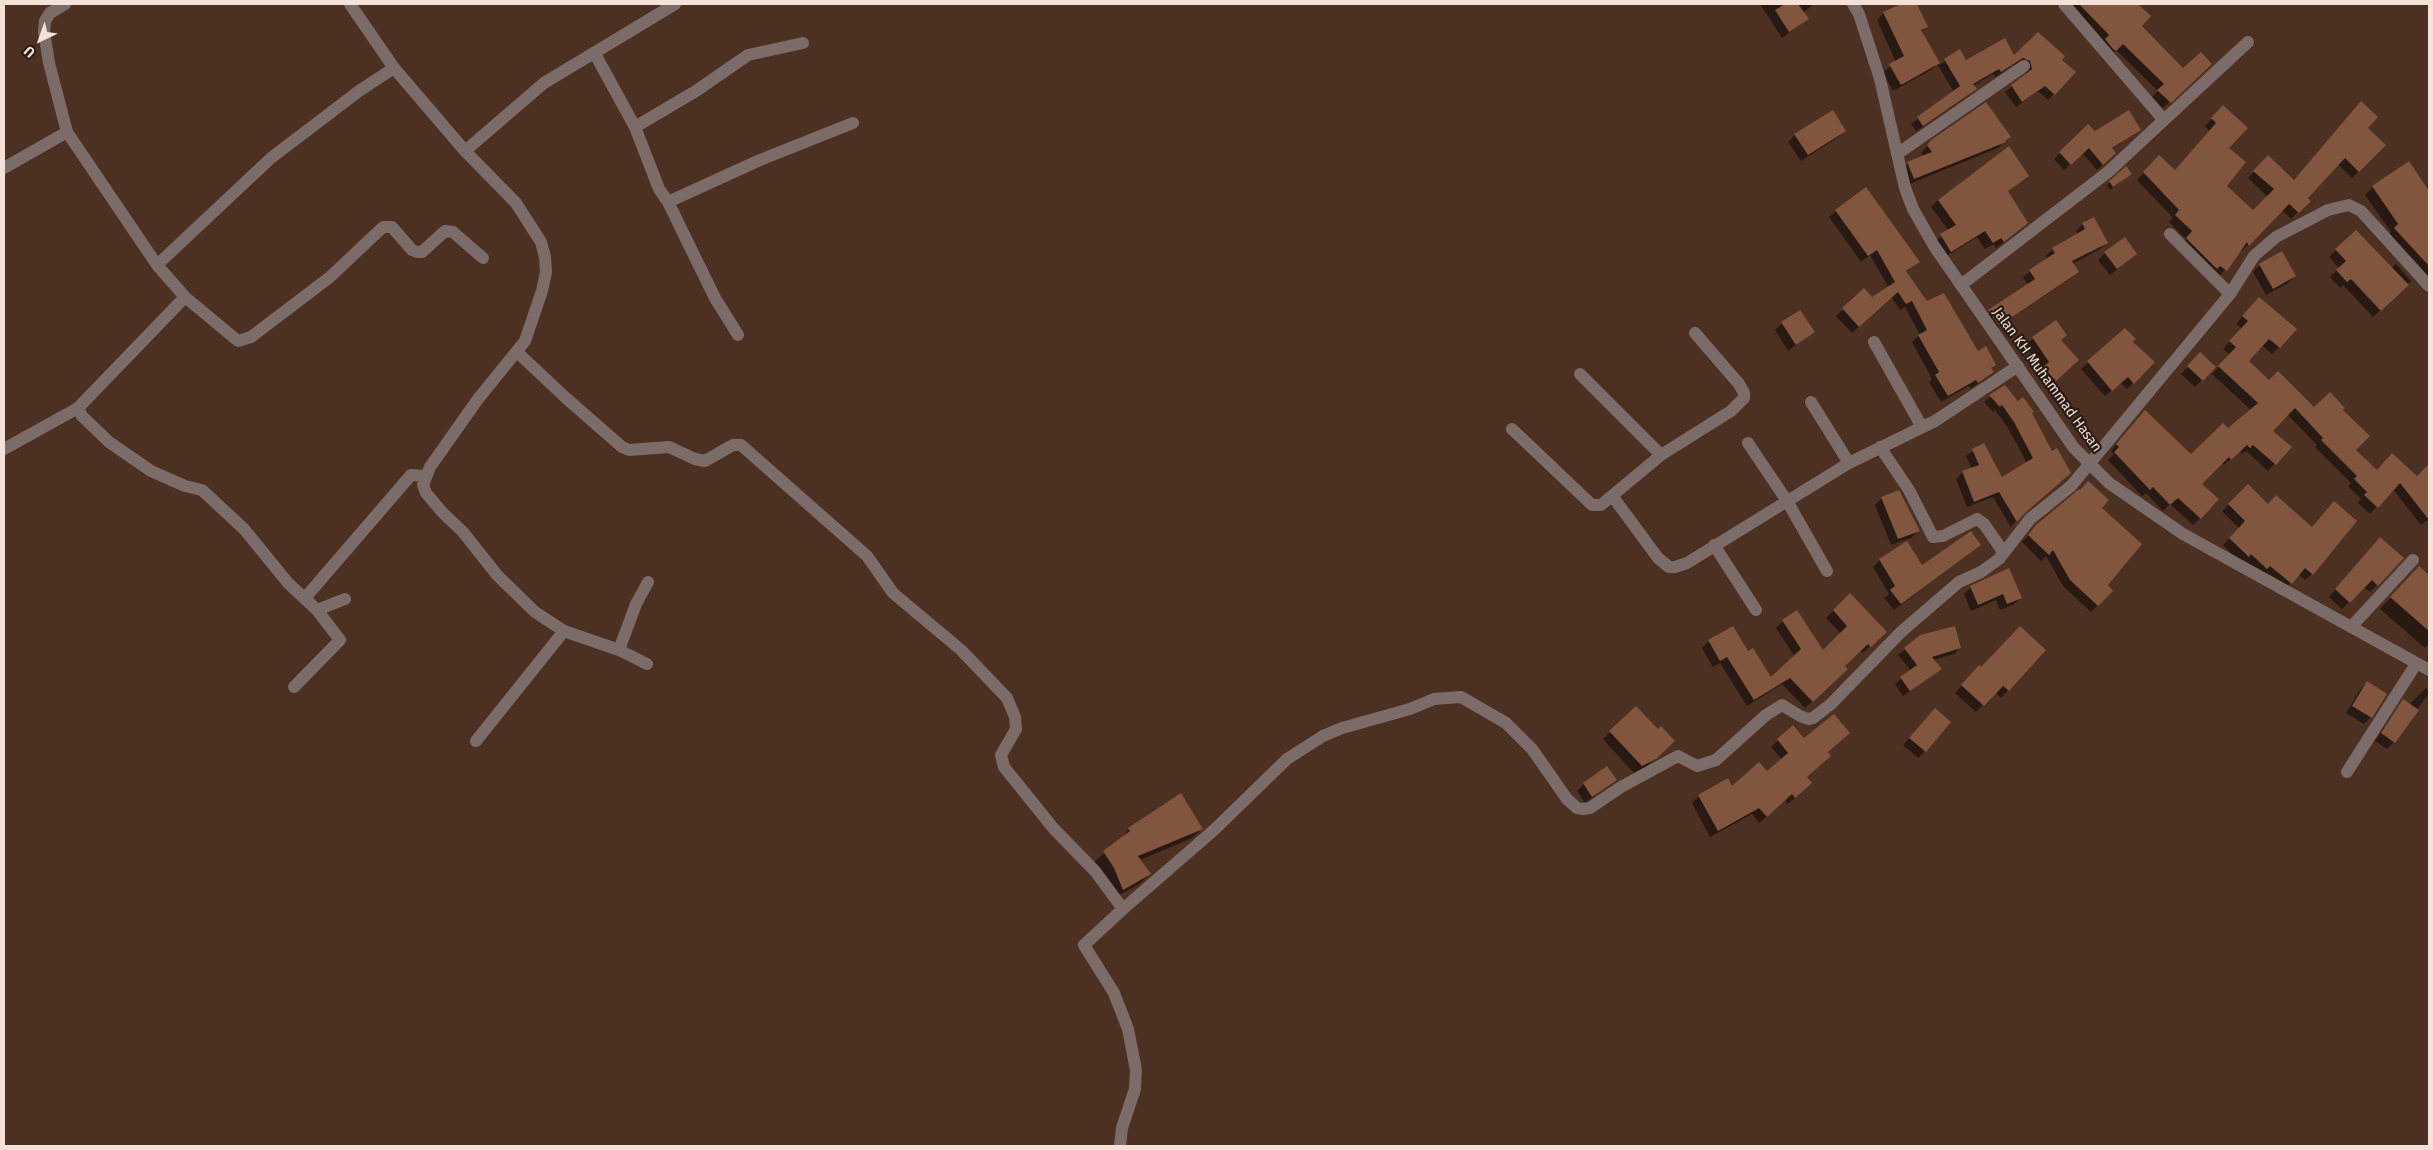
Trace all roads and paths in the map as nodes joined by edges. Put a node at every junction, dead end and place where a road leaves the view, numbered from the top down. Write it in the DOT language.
graph roads {
  1 [pos="65,4"];
  2 [pos="350,4"];
  3 [pos="676,4"];
  4 [pos="1853,4"];
  5 [pos="2064,4"];
  6 [pos="48,8"];
  7 [pos="2248,42"];
  8 [pos="804,43"];
  9 [pos="595,54"];
  10 [pos="2024,66"];
  11 [pos="394,68"];
  12 [pos="2163,119"];
  13 [pos="853,123"];
  14 [pos="635,128"];
  15 [pos="67,132"];
  16 [pos="465,151"];
  17 [pos="1897,154"];
  18 [pos="4,168"];
  19 [pos="668,202"];
  20 [pos="2170,234"];
  21 [pos="483,258"];
  22 [pos="157,265"];
  23 [pos="1961,285"];
  24 [pos="2429,286"];
  25 [pos="2230,294"];
  26 [pos="185,296"];
  27 [pos="1695,333"];
  28 [pos="738,335"];
  29 [pos="1874,342"];
  30 [pos="517,352"];
  31 [pos="2018,366"];
  32 [pos="1580,374"];
  33 [pos="1811,402"];
  34 [pos="78,408"];
  35 [pos="1922,428"];
  36 [pos="1512,429"];
  37 [pos="1748,443"];
  38 [pos="1880,447"];
  39 [pos="4,449"];
  40 [pos="1661,455"];
  41 [pos="1850,463"];
  42 [pos="2088,463"];
  43 [pos="425,476"];
  44 [pos="1613,497"];
  45 [pos="1787,501"];
  46 [pos="1714,544"];
  47 [pos="2004,553"];
  48 [pos="2413,560"];
  49 [pos="1827,570"];
  50 [pos="648,582"];
  51 [pos="305,598"];
  52 [pos="345,599"];
  53 [pos="317,610"];
  54 [pos="1756,610"];
  55 [pos="2351,627"];
  56 [pos="564,631"];
  57 [pos="618,650"];
  58 [pos="647,664"];
  59 [pos="2416,664"];
  60 [pos="2429,670"];
  61 [pos="294,687"];
  62 [pos="476,741"];
  63 [pos="2347,772"];
  64 [pos="1123,909"];
  65 [pos="1120,1146"];
  1 -- 6 [label="street"];
  2 -- 11 [label="street"];
  3 -- 9 [label="street"];
  4 -- 17 [label="street, Jalan KH Muhammad Hasan"];
  5 -- 12 [label="street"];
  6 -- 15 [label="street"];
  7 -- 12 [label="street"];
  8 -- 14 [label="street"];
  9 -- 14 [label="street"];
  9 -- 16 [label="street"];
  10 -- 17 [label="street"];
  11 -- 16 [label="street"];
  11 -- 22 [label="street"];
  12 -- 23 [label="street"];
  13 -- 19 [label="street"];
  14 -- 19 [label="street"];
  15 -- 18 [label="street"];
  15 -- 22 [label="street"];
  16 -- 30 [label="street"];
  17 -- 23 [label="street, Jalan KH Muhammad Hasan"];
  19 -- 28 [label="street"];
  20 -- 25 [label="street"];
  21 -- 26 [label="street"];
  22 -- 26 [label="street"];
  23 -- 31 [label="street, Jalan KH Muhammad Hasan"];
  24 -- 25 [label="street"];
  25 -- 42 [label="street"];
  26 -- 34 [label="street"];
  27 -- 40 [label="street"];
  29 -- 35 [label="street"];
  30 -- 43 [label="street"];
  30 -- 64 [label="street"];
  31 -- 35 [label="street"];
  31 -- 42 [label="street, Jalan KH Muhammad Hasan"];
  32 -- 40 [label="street"];
  33 -- 41 [label="street"];
  34 -- 39 [label="street"];
  34 -- 51 [label="street"];
  35 -- 38 [label="street"];
  36 -- 44 [label="street"];
  37 -- 45 [label="street"];
  38 -- 41 [label="street"];
  38 -- 47 [label="street"];
  40 -- 44 [label="street"];
  41 -- 45 [label="street"];
  42 -- 47 [label="street"];
  42 -- 55 [label="street, Jalan KH Muhammad Hasan"];
  43 -- 51 [label="street"];
  43 -- 56 [label="street"];
  44 -- 46 [label="street"];
  45 -- 46 [label="street"];
  45 -- 49 [label="street"];
  46 -- 54 [label="street"];
  47 -- 64 [label="street"];
  48 -- 55 [label="street"];
  50 -- 57 [label="street"];
  51 -- 53 [label="street"];
  52 -- 53 [label="street"];
  53 -- 61 [label="street"];
  55 -- 59 [label="street, Jalan KH Muhammad Hasan"];
  56 -- 57 [label="street"];
  56 -- 62 [label="street"];
  57 -- 58 [label="street"];
  59 -- 60 [label="street, Jalan KH Muhammad Hasan"];
  59 -- 63 [label="street"];
  64 -- 65 [label="street"];
}
